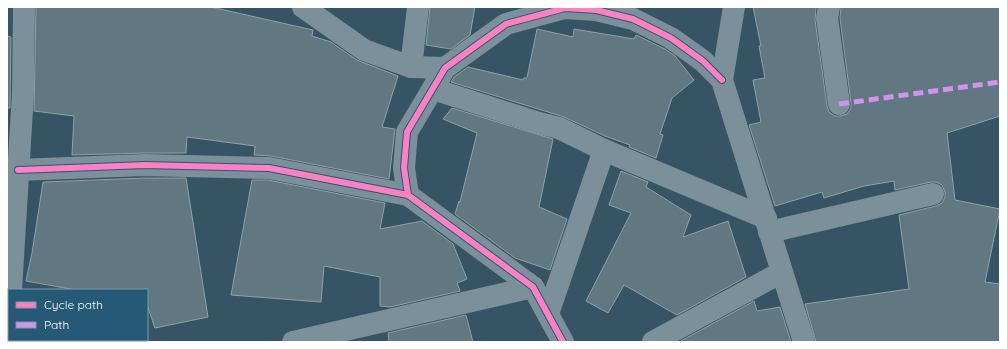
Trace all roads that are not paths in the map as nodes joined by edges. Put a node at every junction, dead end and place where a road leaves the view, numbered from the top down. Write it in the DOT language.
graph roads {
  1 [pos="24,7"];
  2 [pos="302,7"];
  3 [pos="418,7"];
  4 [pos="734,7"];
  5 [pos="829,7"];
  6 [pos="411,67"];
  7 [pos="445,68"];
  8 [pos="722,80"];
  9 [pos="433,89"];
  10 [pos="839,104"];
  11 [pos="604,150"];
  12 [pos="18,170"];
  13 [pos="933,194"];
  14 [pos="408,195"];
  15 [pos="768,225"];
  16 [pos="782,272"];
  17 [pos="533,287"];
  18 [pos="11,289"];
  19 [pos="548,314"];
  20 [pos="292,342"];
  21 [pos="563,342"];
  22 [pos="653,342"];
  23 [pos="804,342"];
  1 -- 12 [label="street"];
  2 -- 6 [label="street"];
  3 -- 6 [label="street"];
  4 -- 8 [label="street"];
  5 -- 10 [label="street"];
  6 -- 7 [label="street"];
  7 -- 8 [label="street"];
  7 -- 9 [label="street"];
  8 -- 15 [label="street"];
  9 -- 11 [label="street"];
  9 -- 14 [label="street"];
  11 -- 15 [label="street"];
  11 -- 19 [label="street"];
  12 -- 14 [label="street"];
  12 -- 18 [label="street"];
  13 -- 15 [label="street"];
  14 -- 17 [label="street"];
  15 -- 16 [label="street"];
  16 -- 22 [label="street"];
  16 -- 23 [label="street"];
  17 -- 19 [label="street"];
  17 -- 20 [label="street"];
  19 -- 21 [label="street"];
}
